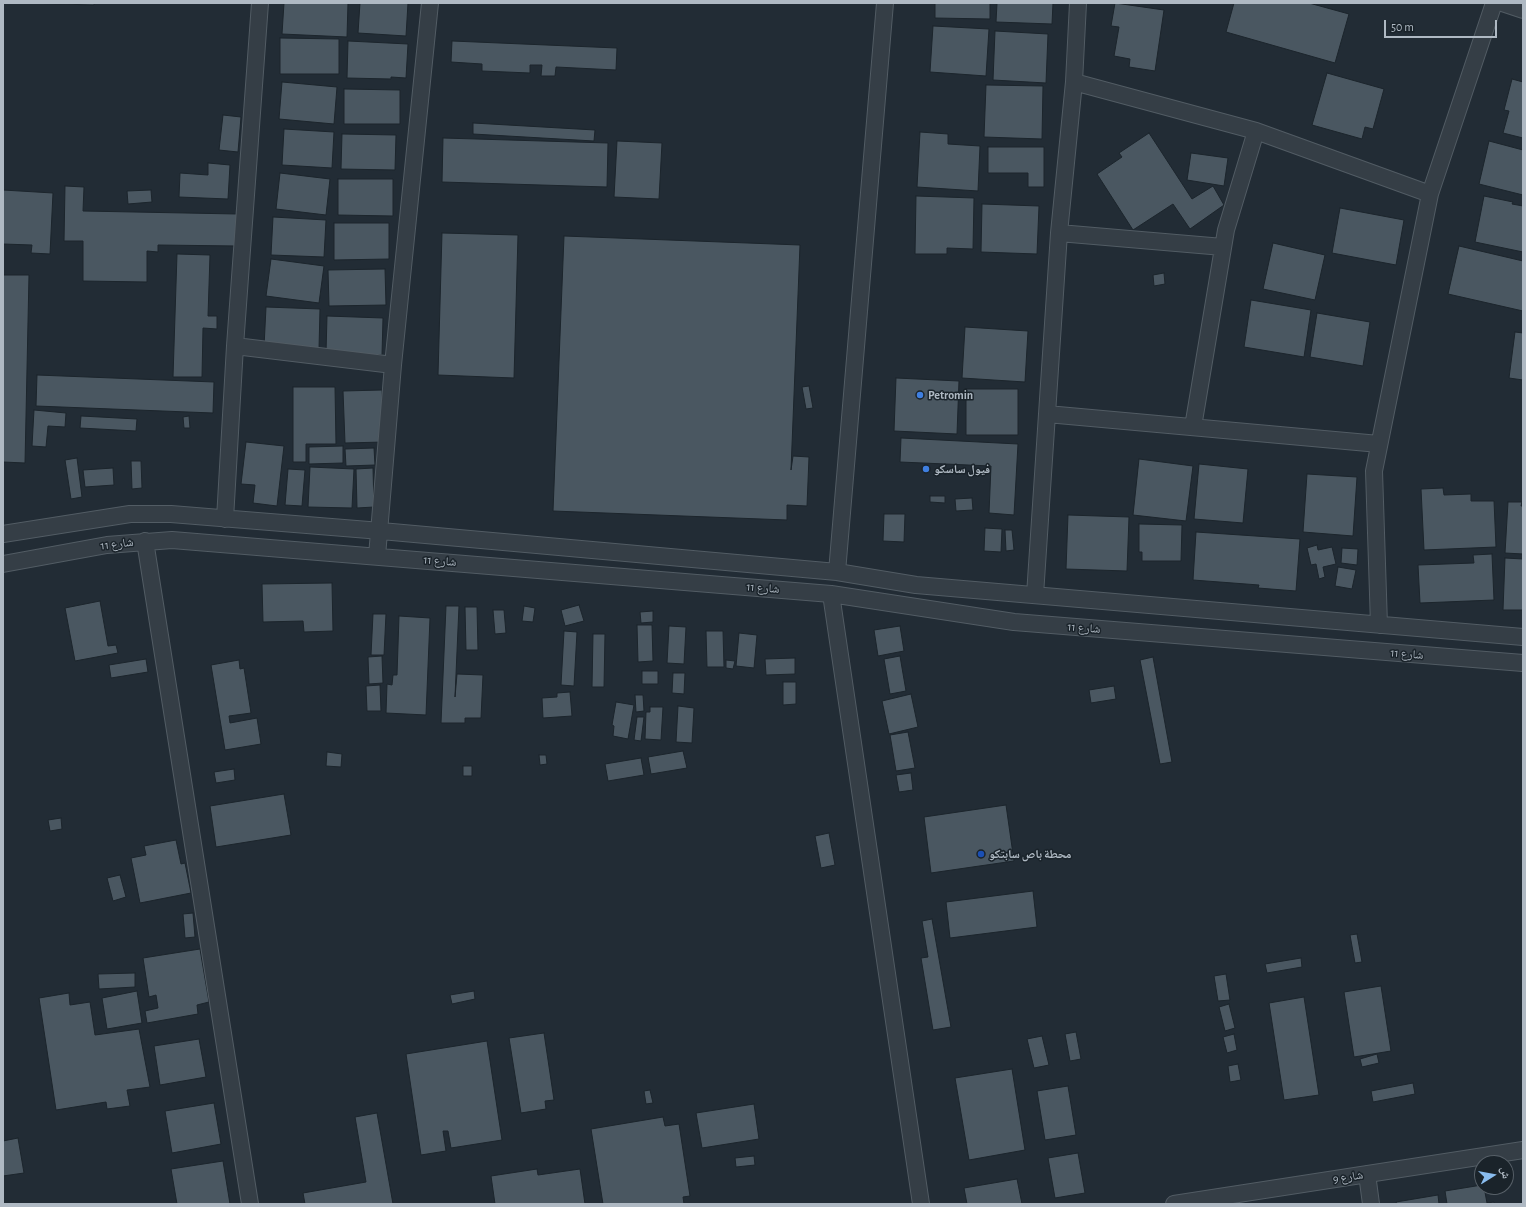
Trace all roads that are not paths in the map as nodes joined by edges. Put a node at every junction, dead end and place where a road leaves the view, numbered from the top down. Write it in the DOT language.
graph roads {
  1 [pos="260,3"];
  2 [pos="430,3"];
  3 [pos="885,3"];
  4 [pos="1078,3"];
  5 [pos="1494,3"];
  6 [pos="1502,3"];
  7 [pos="1523,10"];
  8 [pos="1074,82"];
  9 [pos="1256,132"];
  10 [pos="1430,194"];
  11 [pos="1059,233"];
  12 [pos="1223,247"];
  13 [pos="235,346"];
  14 [pos="393,365"];
  15 [pos="1047,414"];
  16 [pos="1193,427"];
  17 [pos="1379,444"];
  18 [pos="225,519"];
  19 [pos="381,531"];
  20 [pos="3,534"];
  21 [pos="146,541"];
  22 [pos="377,556"];
  23 [pos="3,564"];
  24 [pos="837,572"];
  25 [pos="832,594"];
  26 [pos="1035,596"];
  27 [pos="1379,625"];
  28 [pos="1523,637"];
  29 [pos="1523,663"];
  30 [pos="1523,1150"];
  31 [pos="1367,1174"];
  32 [pos="250,1204"];
  33 [pos="921,1204"];
  34 [pos="1174,1204"];
  35 [pos="1371,1204"];
  1 -- 13 [label="street"];
  2 -- 14 [label="street"];
  3 -- 24 [label="street"];
  4 -- 8 [label="street"];
  5 -- 10 [label="street"];
  6 -- 7 [label="street"];
  8 -- 9 [label="street"];
  8 -- 11 [label="street"];
  9 -- 10 [label="street"];
  9 -- 12 [label="street"];
  10 -- 17 [label="street"];
  11 -- 12 [label="street"];
  11 -- 15 [label="street"];
  12 -- 16 [label="street"];
  13 -- 14 [label="street"];
  13 -- 18 [label="street"];
  14 -- 19 [label="street"];
  15 -- 16 [label="street"];
  15 -- 26 [label="street"];
  16 -- 17 [label="street"];
  17 -- 27 [label="street"];
  18 -- 19 [label="street, شارع 11"];
  18 -- 20 [label="street, شارع 11"];
  19 -- 22 [label="street"];
  19 -- 24 [label="street, شارع 11"];
  21 -- 22 [label="street, شارع 11"];
  21 -- 23 [label="street, شارع 11"];
  21 -- 32 [label="street"];
  22 -- 25 [label="street, شارع 11"];
  24 -- 26 [label="street, شارع 11"];
  25 -- 29 [label="street, شارع 11"];
  25 -- 33 [label="street"];
  26 -- 27 [label="street, شارع 11"];
  27 -- 28 [label="street, شارع 11"];
  30 -- 31 [label="street, شارع 9"];
  31 -- 34 [label="street, شارع 9"];
  31 -- 35 [label="street"];
}
